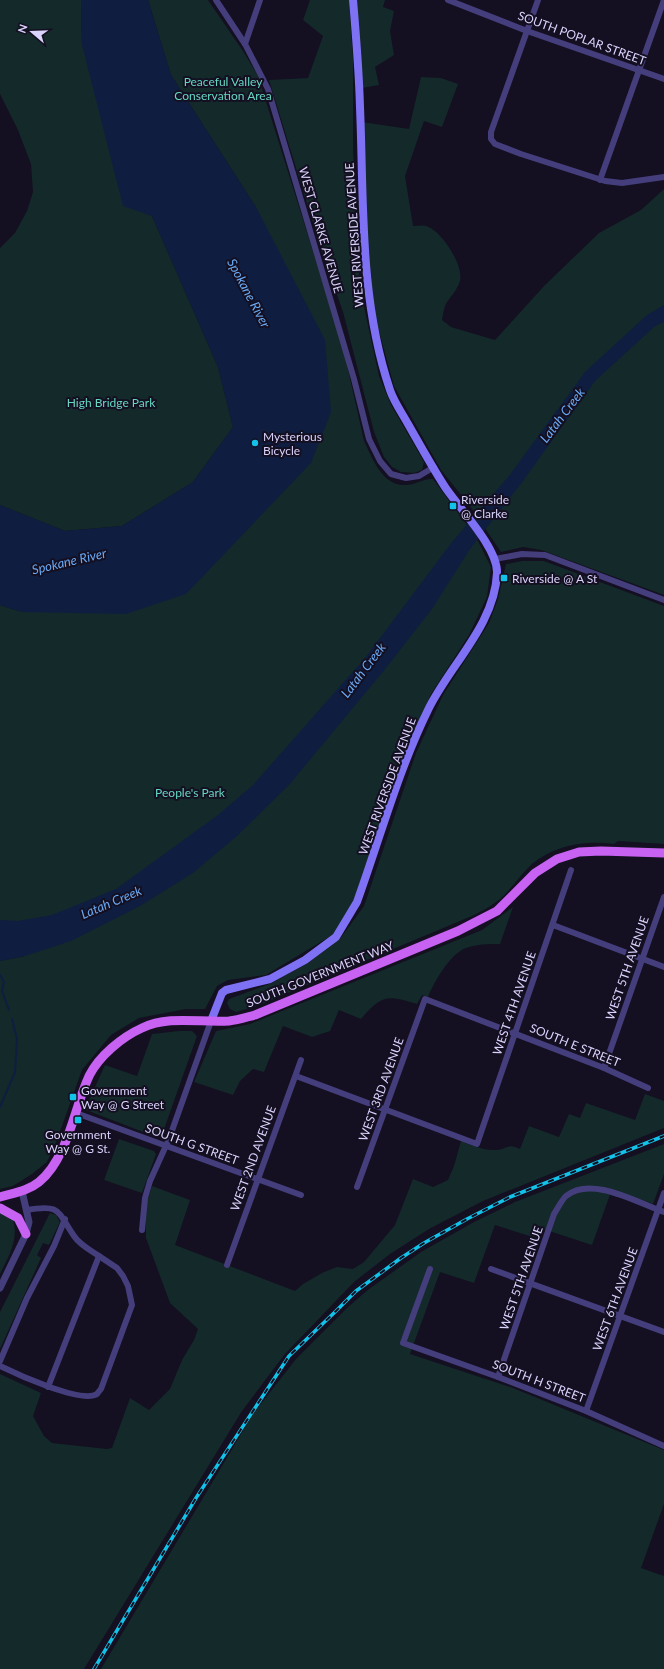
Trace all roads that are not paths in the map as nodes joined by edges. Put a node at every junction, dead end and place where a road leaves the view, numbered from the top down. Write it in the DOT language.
graph roads {
  1 [pos="216,0"];
  2 [pos="260,0"];
  3 [pos="353,0"];
  4 [pos="448,0"];
  5 [pos="538,0"];
  6 [pos="664,0"];
  7 [pos="527,31"];
  8 [pos="245,44"];
  9 [pos="638,70"];
  10 [pos="664,79"];
  11 [pos="664,177"];
  12 [pos="600,180"];
  13 [pos="434,467"];
  14 [pos="495,559"];
  15 [pos="664,600"];
  16 [pos="664,853"];
  17 [pos="571,870"];
  18 [pos="664,897"];
  19 [pos="553,925"];
  20 [pos="642,958"];
  21 [pos="664,967"];
  22 [pos="425,999"];
  23 [pos="211,1021"];
  24 [pos="515,1033"];
  25 [pos="301,1060"];
  26 [pos="604,1068"];
  27 [pos="296,1076"];
  28 [pos="648,1088"];
  29 [pos="385,1110"];
  30 [pos="76,1113"];
  31 [pos="165,1146"];
  32 [pos="257,1179"];
  33 [pos="357,1187"];
  34 [pos="22,1191"];
  35 [pos="664,1193"];
  36 [pos="301,1195"];
  37 [pos="0,1197"];
  38 [pos="0,1208"];
  39 [pos="27,1210"];
  40 [pos="661,1211"];
  41 [pos="65,1219"];
  42 [pos="142,1230"];
  43 [pos="26,1234"];
  44 [pos="99,1256"];
  45 [pos="227,1265"];
  46 [pos="491,1268"];
  47 [pos="430,1269"];
  48 [pos="531,1284"];
  49 [pos="0,1288"];
  50 [pos="621,1315"];
  51 [pos="664,1332"];
  52 [pos="0,1361"];
  53 [pos="0,1366"];
  54 [pos="498,1377"];
  55 [pos="48,1387"];
  56 [pos="586,1411"];
  57 [pos="664,1446"];
  1 -- 8 [label="street, WEST CLARKE AVENUE"];
  2 -- 8 [label="street"];
  3 -- 13 [label="main road, WEST RIVERSIDE AVENUE"];
  4 -- 7 [label="street, SOUTH POPLAR STREET"];
  5 -- 7 [label="street"];
  6 -- 9 [label="street"];
  7 -- 9 [label="street, SOUTH POPLAR STREET"];
  7 -- 12 [label="street"];
  8 -- 13 [label="street, WEST CLARKE AVENUE"];
  9 -- 10 [label="street, SOUTH POPLAR STREET"];
  9 -- 12 [label="street"];
  11 -- 12 [label="street"];
  13 -- 14 [label="main road, WEST RIVERSIDE AVENUE"];
  14 -- 15 [label="street"];
  14 -- 23 [label="main road, WEST RIVERSIDE AVENUE"];
  16 -- 23 [label="main road, SOUTH GOVERNMENT WAY"];
  17 -- 19 [label="street, WEST 4TH AVENUE"];
  18 -- 20 [label="street, WEST 5TH AVENUE"];
  19 -- 20 [label="street"];
  19 -- 24 [label="street, WEST 4TH AVENUE"];
  20 -- 21 [label="street"];
  20 -- 26 [label="street, WEST 5TH AVENUE"];
  22 -- 24 [label="street, SOUTH E STREET"];
  22 -- 29 [label="street, WEST 3RD AVENUE"];
  23 -- 30 [label="main road, SOUTH GOVERNMENT WAY"];
  23 -- 31 [label="street"];
  24 -- 26 [label="street, SOUTH E STREET"];
  24 -- 29 [label="street, WEST 4TH AVENUE"];
  25 -- 27 [label="street, WEST 2ND AVENUE"];
  26 -- 28 [label="street, SOUTH E STREET"];
  27 -- 29 [label="street"];
  27 -- 32 [label="street, WEST 2ND AVENUE"];
  29 -- 33 [label="street, WEST 3RD AVENUE"];
  30 -- 31 [label="street, SOUTH G STREET"];
  30 -- 34 [label="main road, SOUTH GOVERNMENT WAY"];
  31 -- 32 [label="street, SOUTH G STREET"];
  31 -- 42 [label="street"];
  32 -- 36 [label="street, SOUTH G STREET"];
  32 -- 45 [label="street, WEST 2ND AVENUE"];
  34 -- 37 [label="main road, SOUTH GOVERNMENT WAY"];
  34 -- 39 [label="street"];
  35 -- 40 [label="street, WEST 6TH AVENUE"];
  38 -- 43 [label="main road"];
  39 -- 41 [label="street"];
  39 -- 43 [label="street"];
  40 -- 48 [label="street, WEST 5TH AVENUE"];
  40 -- 50 [label="street, WEST 6TH AVENUE"];
  41 -- 44 [label="street"];
  41 -- 52 [label="street"];
  43 -- 49 [label="street"];
  44 -- 55 [label="street"];
  44 -- 55 [label="street"];
  46 -- 48 [label="street"];
  47 -- 54 [label="street, SOUTH H STREET"];
  48 -- 50 [label="street"];
  48 -- 54 [label="street, WEST 5TH AVENUE"];
  50 -- 51 [label="street"];
  50 -- 56 [label="street, WEST 6TH AVENUE"];
  53 -- 55 [label="street"];
  54 -- 56 [label="street, SOUTH H STREET"];
  56 -- 57 [label="street, SOUTH H STREET"];
}
